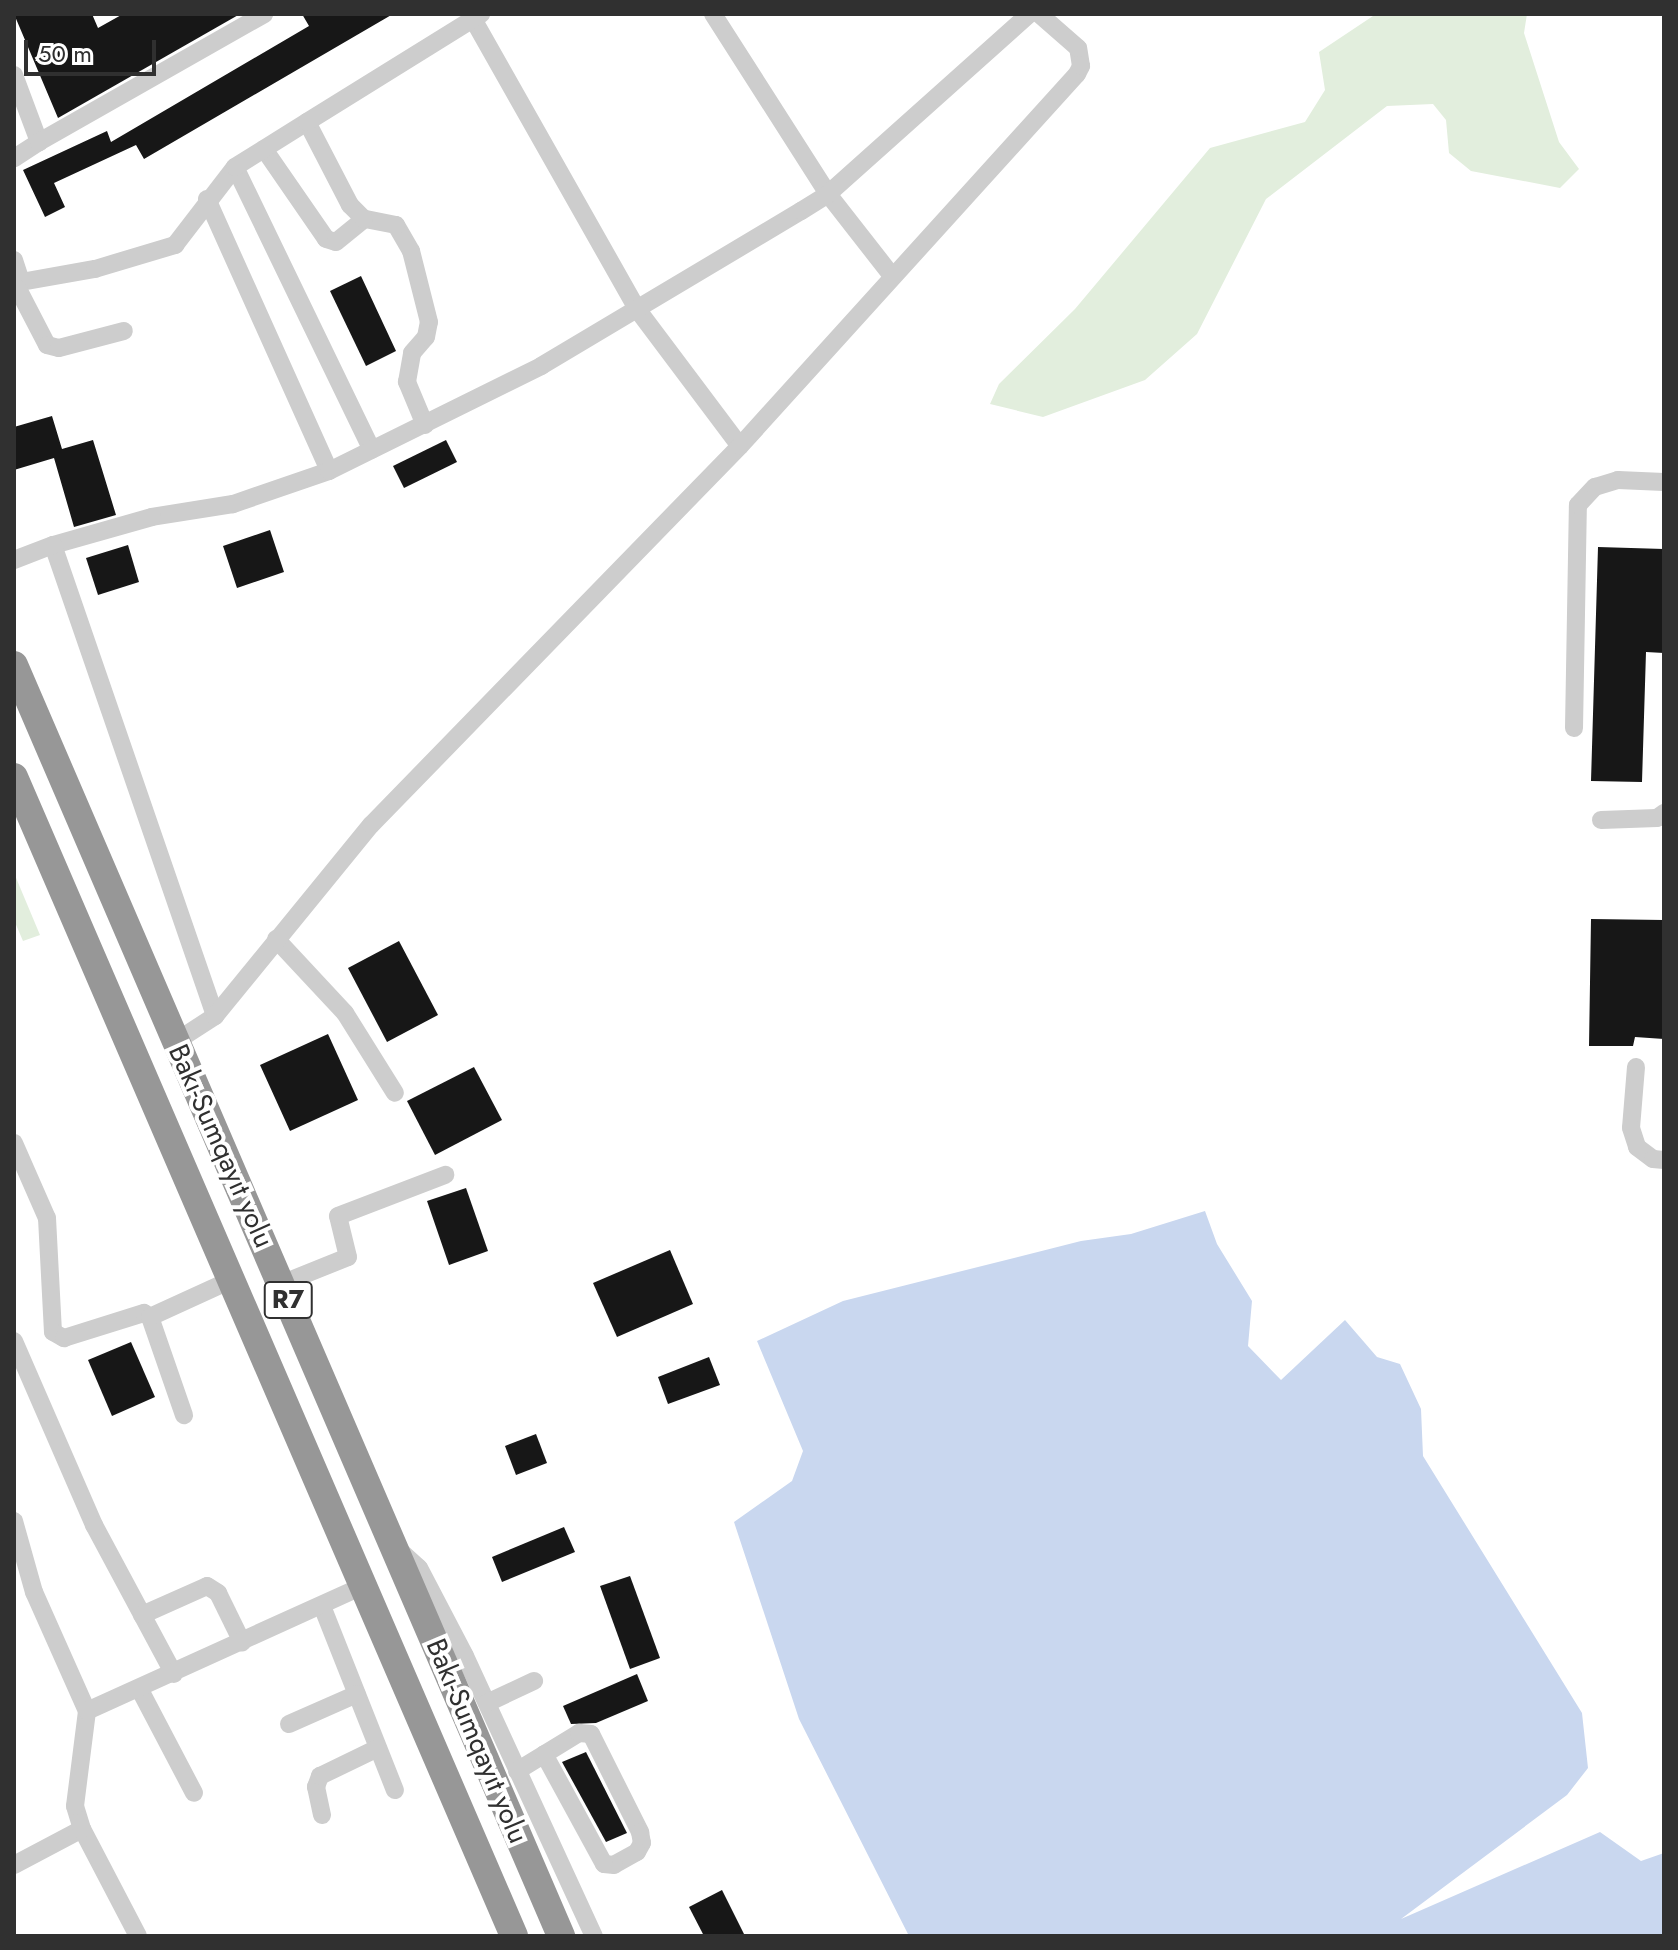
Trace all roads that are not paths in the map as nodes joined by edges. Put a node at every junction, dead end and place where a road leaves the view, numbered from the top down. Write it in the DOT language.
graph roads {
  1 [pos="264,14"];
  2 [pos="713,14"];
  3 [pos="1029,14"];
  4 [pos="1039,14"];
  5 [pos="477,16"];
  6 [pos="14,75"];
  7 [pos="307,122"];
  8 [pos="39,142"];
  9 [pos="264,149"];
  10 [pos="14,158"];
  11 [pos="235,167"];
  12 [pos="828,194"];
  13 [pos="207,199"];
  14 [pos="364,219"];
  15 [pos="14,260"];
  16 [pos="892,276"];
  17 [pos="18,287"];
  18 [pos="637,309"];
  19 [pos="124,331"];
  20 [pos="425,425"];
  21 [pos="740,446"];
  22 [pos="372,450"];
  23 [pos="329,471"];
  24 [pos="1664,482"];
  25 [pos="53,545"];
  26 [pos="14,560"];
  27 [pos="14,665"];
  28 [pos="1574,728"];
  29 [pos="14,777"];
  30 [pos="1664,813"];
  31 [pos="1601,820"];
  32 [pos="276,939"];
  33 [pos="215,1016"];
  34 [pos="175,1042"];
  35 [pos="1636,1067"];
  36 [pos="395,1093"];
  37 [pos="14,1143"];
  38 [pos="1664,1160"];
  39 [pos="18,1161"];
  40 [pos="445,1175"];
  41 [pos="231,1280"];
  42 [pos="281,1284"];
  43 [pos="150,1317"];
  44 [pos="14,1341"];
  45 [pos="184,1415"];
  46 [pos="14,1521"];
  47 [pos="17,1546"];
  48 [pos="393,1546"];
  49 [pos="363,1586"];
  50 [pos="322,1606"];
  51 [pos="142,1615"];
  52 [pos="242,1642"];
  53 [pos="174,1674"];
  54 [pos="534,1681"];
  55 [pos="140,1690"];
  56 [pos="357,1694"];
  57 [pos="487,1703"];
  58 [pos="87,1711"];
  59 [pos="289,1724"];
  60 [pos="378,1748"];
  61 [pos="544,1754"];
  62 [pos="517,1771"];
  63 [pos="395,1790"];
  64 [pos="194,1793"];
  65 [pos="322,1815"];
  66 [pos="82,1829"];
  67 [pos="14,1865"];
  68 [pos="138,1936"];
  69 [pos="514,1936"];
  70 [pos="561,1936"];
  71 [pos="594,1936"];
  1 -- 8 [label="lane"];
  2 -- 12 [label="lane"];
  3 -- 12 [label="lane"];
  4 -- 16 [label="lane"];
  5 -- 7 [label="lane"];
  5 -- 18 [label="lane"];
  6 -- 8 [label="lane"];
  7 -- 9 [label="lane"];
  7 -- 14 [label="lane"];
  8 -- 10 [label="lane"];
  9 -- 11 [label="lane"];
  9 -- 14 [label="lane"];
  11 -- 13 [label="lane"];
  11 -- 22 [label="lane"];
  12 -- 16 [label="lane"];
  12 -- 18 [label="lane"];
  13 -- 17 [label="lane"];
  13 -- 23 [label="lane"];
  14 -- 20 [label="lane"];
  15 -- 17 [label="lane"];
  16 -- 21 [label="lane"];
  17 -- 19 [label="lane"];
  18 -- 20 [label="lane"];
  18 -- 21 [label="lane"];
  20 -- 22 [label="lane"];
  21 -- 32 [label="lane"];
  22 -- 23 [label="lane"];
  23 -- 25 [label="lane"];
  24 -- 28 [label="lane"];
  25 -- 26 [label="lane"];
  25 -- 33 [label="lane"];
  27 -- 34 [label="highway, Bakı-Sumqayıt yolu / R7"];
  29 -- 41 [label="highway, Bakı-Sumqayıt yolu / R7"];
  30 -- 31 [label="lane"];
  32 -- 33 [label="lane"];
  32 -- 36 [label="lane"];
  33 -- 34 [label="lane"];
  34 -- 42 [label="highway, Bakı-Sumqayıt yolu / R7"];
  35 -- 38 [label="lane"];
  37 -- 39 [label="lane"];
  39 -- 43 [label="lane"];
  40 -- 42 [label="lane"];
  41 -- 43 [label="lane"];
  41 -- 49 [label="highway, Bakı-Sumqayıt yolu / R7"];
  42 -- 48 [label="highway, Bakı-Sumqayıt yolu / R7"];
  43 -- 45 [label="lane"];
  44 -- 51 [label="lane"];
  46 -- 47 [label="lane"];
  47 -- 58 [label="lane"];
  48 -- 57 [label="lane"];
  48 -- 70 [label="highway, Bakı-Sumqayıt yolu / R7"];
  49 -- 50 [label="lane"];
  49 -- 69 [label="highway, Bakı-Sumqayıt yolu / R7"];
  50 -- 52 [label="lane"];
  50 -- 56 [label="lane"];
  51 -- 52 [label="lane"];
  51 -- 53 [label="lane"];
  52 -- 53 [label="lane"];
  53 -- 55 [label="lane"];
  54 -- 57 [label="lane"];
  55 -- 58 [label="lane"];
  55 -- 64 [label="lane"];
  56 -- 59 [label="lane"];
  56 -- 60 [label="lane"];
  57 -- 62 [label="lane"];
  58 -- 66 [label="lane"];
  60 -- 63 [label="lane"];
  60 -- 65 [label="lane"];
  61 -- 61 [label="lane"];
  61 -- 62 [label="lane"];
  62 -- 71 [label="lane"];
  66 -- 67 [label="lane"];
  66 -- 68 [label="lane"];
}
